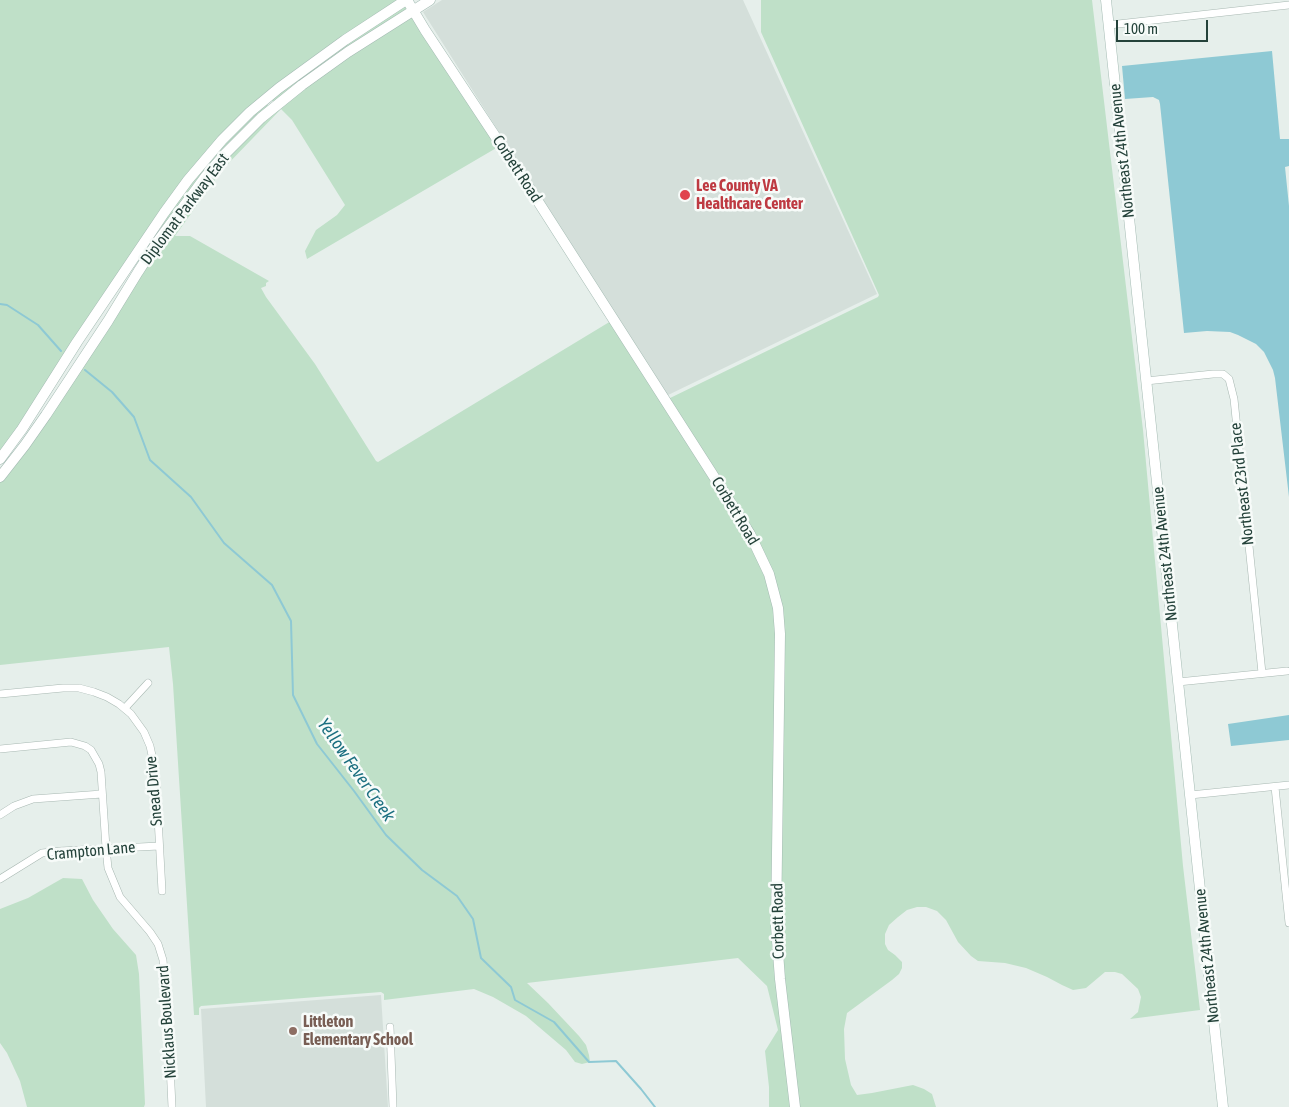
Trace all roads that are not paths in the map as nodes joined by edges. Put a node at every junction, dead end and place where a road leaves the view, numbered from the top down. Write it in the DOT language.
graph roads {
  1 [pos="406,0"];
  2 [pos="430,0"];
  3 [pos="1106,0"];
  4 [pos="1289,5"];
  5 [pos="413,11"];
  6 [pos="1109,24"];
  7 [pos="267,98"];
  8 [pos="274,108"];
  9 [pos="152,230"];
  10 [pos="162,236"];
  11 [pos="1146,381"];
  12 [pos="0,459"];
  13 [pos="2,470"];
  14 [pos="1287,671"];
  15 [pos="1262,673"];
  16 [pos="1178,682"];
  17 [pos="148,683"];
  18 [pos="0,694"];
  19 [pos="125,708"];
  20 [pos="0,749"];
  21 [pos="1289,785"];
  22 [pos="1275,786"];
  23 [pos="102,794"];
  24 [pos="1190,795"];
  25 [pos="0,815"];
  26 [pos="159,846"];
  27 [pos="106,848"];
  28 [pos="0,880"];
  29 [pos="162,891"];
  30 [pos="1289,922"];
  31 [pos="390,1027"];
  32 [pos="172,1107"];
  33 [pos="393,1107"];
  34 [pos="796,1107"];
  35 [pos="1223,1107"];
  1 -- 5 [label="street, Corbett Road"];
  1 -- 7 [label="street, Diplomat Parkway East"];
  2 -- 5 [label="street, Diplomat Parkway East"];
  3 -- 6 [label="street, Northeast 24th Avenue"];
  4 -- 6 [label="street"];
  5 -- 8 [label="street, Diplomat Parkway East"];
  5 -- 34 [label="street, Corbett Road"];
  6 -- 11 [label="street, Northeast 24th Avenue"];
  7 -- 8 [label="street"];
  7 -- 9 [label="street, Diplomat Parkway East"];
  8 -- 10 [label="street, Diplomat Parkway East"];
  9 -- 10 [label="street"];
  9 -- 12 [label="street, Diplomat Parkway East"];
  10 -- 13 [label="street, Diplomat Parkway East"];
  11 -- 15 [label="street, Northeast 23rd Place"];
  11 -- 16 [label="street, Northeast 24th Avenue"];
  14 -- 15 [label="street"];
  15 -- 16 [label="street"];
  16 -- 24 [label="street, Northeast 24th Avenue"];
  17 -- 19 [label="street"];
  18 -- 19 [label="street, Snead Drive"];
  19 -- 26 [label="street, Snead Drive"];
  20 -- 23 [label="street, Nicklaus Boulevard"];
  21 -- 22 [label="street"];
  22 -- 24 [label="street"];
  22 -- 30 [label="street"];
  23 -- 25 [label="street"];
  23 -- 27 [label="street, Nicklaus Boulevard"];
  24 -- 35 [label="street, Northeast 24th Avenue"];
  26 -- 27 [label="street, Crampton Lane"];
  26 -- 29 [label="street, Snead Drive"];
  27 -- 28 [label="street, Crampton Lane"];
  27 -- 32 [label="street, Nicklaus Boulevard"];
  31 -- 33 [label="street"];
}
